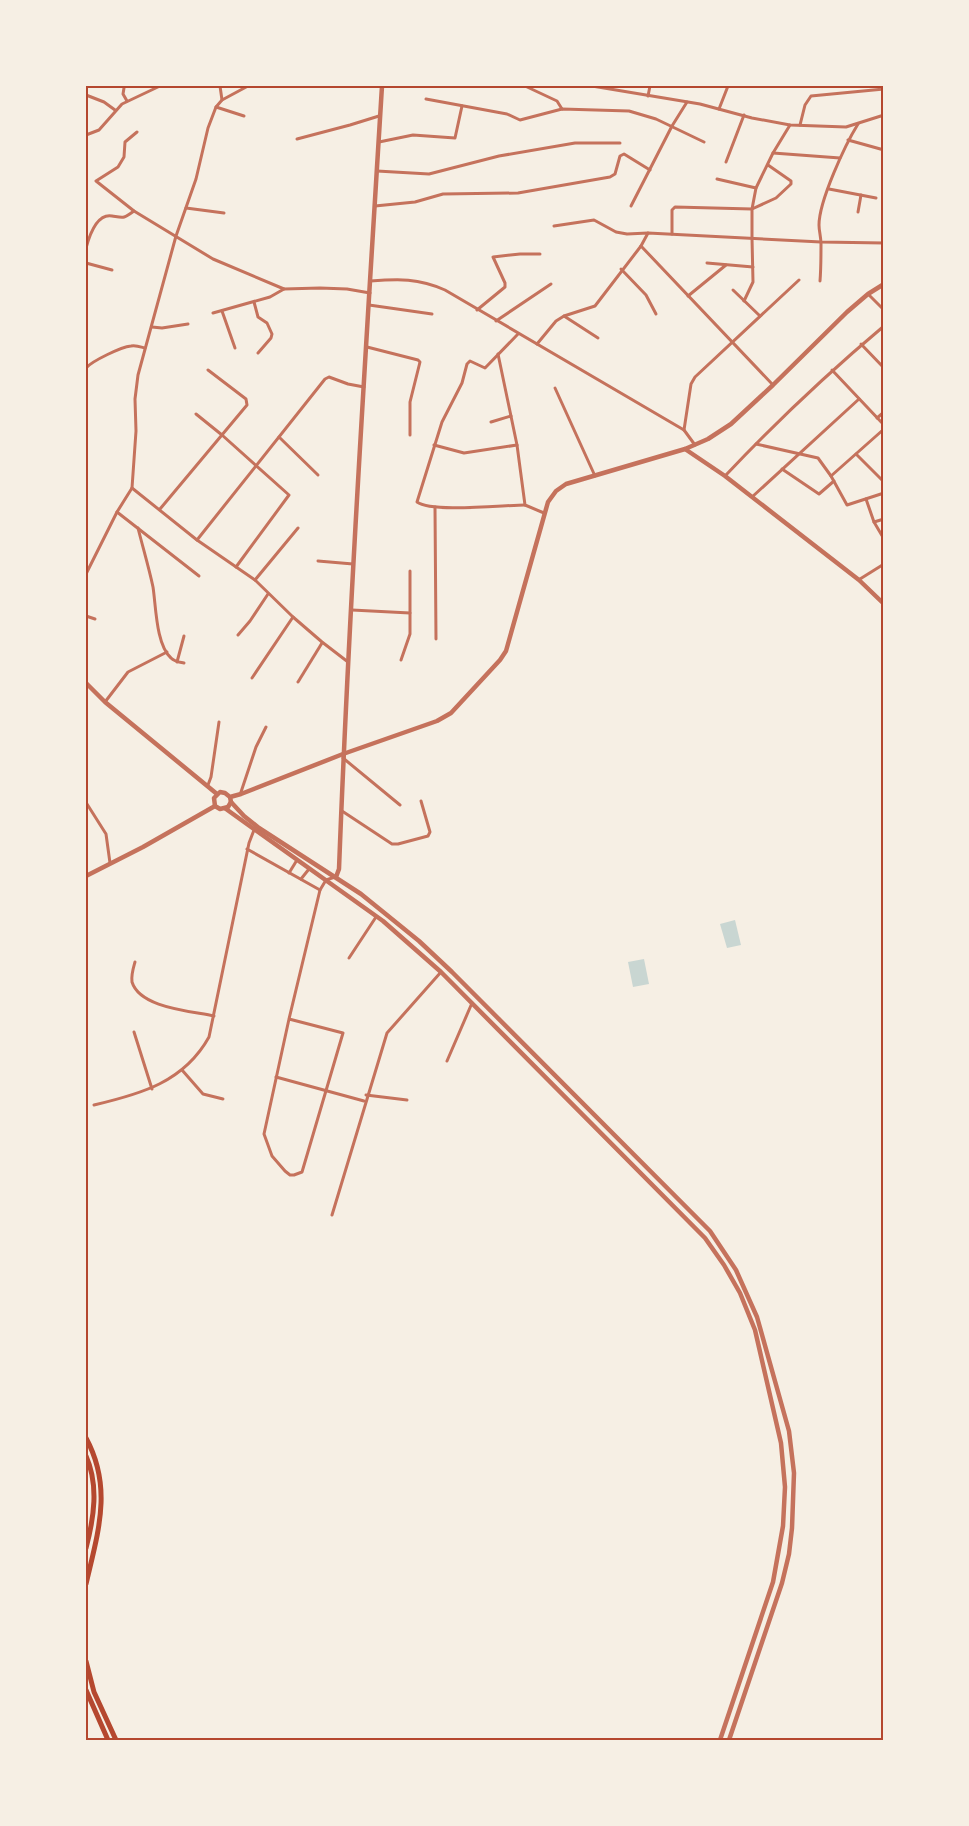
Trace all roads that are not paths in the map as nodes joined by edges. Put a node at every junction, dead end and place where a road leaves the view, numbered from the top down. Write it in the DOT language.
graph roads {
  1 [pos="123,86"];
  2 [pos="157,86"];
  3 [pos="220,86"];
  4 [pos="248,86"];
  5 [pos="382,86"];
  6 [pos="525,86"];
  7 [pos="592,86"];
  8 [pos="650,86"];
  9 [pos="728,86"];
  10 [pos="884,89"];
  11 [pos="86,95"];
  12 [pos="648,96"];
  13 [pos="426,99"];
  14 [pos="222,100"];
  15 [pos="127,101"];
  16 [pos="687,102"];
  17 [pos="462,106"];
  18 [pos="216,107"];
  19 [pos="719,108"];
  20 [pos="562,109"];
  21 [pos="115,110"];
  22 [pos="884,115"];
  23 [pos="244,116"];
  24 [pos="381,116"];
  25 [pos="744,116"];
  26 [pos="858,124"];
  27 [pos="790,125"];
  28 [pos="672,126"];
  29 [pos="800,126"];
  30 [pos="137,132"];
  31 [pos="86,135"];
  32 [pos="297,139"];
  33 [pos="848,140"];
  34 [pos="379,142"];
  35 [pos="704,142"];
  36 [pos="620,143"];
  37 [pos="884,150"];
  38 [pos="773,153"];
  39 [pos="840,158"];
  40 [pos="726,162"];
  41 [pos="767,165"];
  42 [pos="650,170"];
  43 [pos="377,171"];
  44 [pos="717,179"];
  45 [pos="756,188"];
  46 [pos="829,189"];
  47 [pos="861,195"];
  48 [pos="876,198"];
  49 [pos="375,206"];
  50 [pos="631,206"];
  51 [pos="186,207"];
  52 [pos="752,209"];
  53 [pos="134,211"];
  54 [pos="858,212"];
  55 [pos="224,213"];
  56 [pos="554,226"];
  57 [pos="648,232"];
  58 [pos="672,234"];
  59 [pos="176,236"];
  60 [pos="752,238"];
  61 [pos="821,242"];
  62 [pos="884,243"];
  63 [pos="641,246"];
  64 [pos="86,248"];
  65 [pos="540,254"];
  66 [pos="86,263"];
  67 [pos="707,263"];
  68 [pos="726,265"];
  69 [pos="753,267"];
  70 [pos="621,269"];
  71 [pos="112,270"];
  72 [pos="799,280"];
  73 [pos="370,281"];
  74 [pos="820,281"];
  75 [pos="551,284"];
  76 [pos="884,284"];
  77 [pos="284,289"];
  78 [pos="734,290"];
  79 [pos="370,293"];
  80 [pos="868,294"];
  81 [pos="688,296"];
  82 [pos="744,301"];
  83 [pos="254,302"];
  84 [pos="369,305"];
  85 [pos="477,310"];
  86 [pos="884,310"];
  87 [pos="222,311"];
  88 [pos="213,313"];
  89 [pos="432,314"];
  90 [pos="656,314"];
  91 [pos="564,316"];
  92 [pos="760,316"];
  93 [pos="496,321"];
  94 [pos="188,324"];
  95 [pos="884,326"];
  96 [pos="152,327"];
  97 [pos="518,334"];
  98 [pos="598,338"];
  99 [pos="732,342"];
  100 [pos="861,344"];
  101 [pos="536,345"];
  102 [pos="366,347"];
  103 [pos="146,348"];
  104 [pos="235,348"];
  105 [pos="258,353"];
  106 [pos="498,354"];
  107 [pos="86,368"];
  108 [pos="884,368"];
  109 [pos="208,370"];
  110 [pos="832,370"];
  111 [pos="773,385"];
  112 [pos="364,387"];
  113 [pos="555,388"];
  114 [pos="859,399"];
  115 [pos="884,411"];
  116 [pos="196,414"];
  117 [pos="511,417"];
  118 [pos="877,418"];
  119 [pos="491,422"];
  120 [pos="884,427"];
  121 [pos="684,430"];
  122 [pos="222,435"];
  123 [pos="410,435"];
  124 [pos="279,437"];
  125 [pos="756,444"];
  126 [pos="434,445"];
  127 [pos="517,445"];
  128 [pos="695,445"];
  129 [pos="685,449"];
  130 [pos="798,454"];
  131 [pos="856,454"];
  132 [pos="256,465"];
  133 [pos="782,469"];
  134 [pos="318,475"];
  135 [pos="725,476"];
  136 [pos="831,476"];
  137 [pos="595,477"];
  138 [pos="834,481"];
  139 [pos="884,482"];
  140 [pos="132,488"];
  141 [pos="884,493"];
  142 [pos="752,497"];
  143 [pos="866,499"];
  144 [pos="525,505"];
  145 [pos="435,507"];
  146 [pos="160,510"];
  147 [pos="117,512"];
  148 [pos="544,513"];
  149 [pos="884,519"];
  150 [pos="874,522"];
  151 [pos="138,528"];
  152 [pos="298,528"];
  153 [pos="884,538"];
  154 [pos="197,540"];
  155 [pos="318,561"];
  156 [pos="354,564"];
  157 [pos="884,564"];
  158 [pos="236,567"];
  159 [pos="410,571"];
  160 [pos="86,574"];
  161 [pos="200,576"];
  162 [pos="255,580"];
  163 [pos="859,580"];
  164 [pos="268,594"];
  165 [pos="884,604"];
  166 [pos="352,610"];
  167 [pos="411,613"];
  168 [pos="86,616"];
  169 [pos="293,617"];
  170 [pos="95,619"];
  171 [pos="238,635"];
  172 [pos="184,636"];
  173 [pos="436,639"];
  174 [pos="322,642"];
  175 [pos="167,652"];
  176 [pos="401,660"];
  177 [pos="177,662"];
  178 [pos="348,662"];
  179 [pos="184,663"];
  180 [pos="252,678"];
  181 [pos="298,682"];
  182 [pos="86,683"];
  183 [pos="105,702"];
  184 [pos="219,722"];
  185 [pos="266,727"];
  186 [pos="343,756"];
  187 [pos="208,786"];
  188 [pos="217,794"];
  189 [pos="241,794"];
  190 [pos="230,799"];
  191 [pos="421,801"];
  192 [pos="87,804"];
  193 [pos="400,805"];
  194 [pos="215,806"];
  195 [pos="226,809"];
  196 [pos="341,811"];
  197 [pos="254,830"];
  198 [pos="248,849"];
  199 [pos="297,860"];
  200 [pos="110,863"];
  201 [pos="309,868"];
  202 [pos="290,873"];
  203 [pos="86,876"];
  204 [pos="336,877"];
  205 [pos="302,879"];
  206 [pos="326,880"];
  207 [pos="320,890"];
  208 [pos="376,916"];
  209 [pos="349,958"];
  210 [pos="135,963"];
  211 [pos="441,972"];
  212 [pos="472,1003"];
  213 [pos="214,1016"];
  214 [pos="289,1019"];
  215 [pos="134,1032"];
  216 [pos="447,1061"];
  217 [pos="182,1070"];
  218 [pos="276,1077"];
  219 [pos="152,1089"];
  220 [pos="326,1091"];
  221 [pos="366,1095"];
  222 [pos="224,1100"];
  223 [pos="408,1100"];
  224 [pos="365,1102"];
  225 [pos="94,1105"];
  226 [pos="332,1215"];
  227 [pos="86,1438"];
  228 [pos="86,1456"];
  229 [pos="86,1548"];
  230 [pos="86,1584"];
  231 [pos="86,1661"];
  232 [pos="86,1690"];
  233 [pos="108,1740"];
  234 [pos="116,1740"];
  235 [pos="720,1740"];
  236 [pos="729,1740"];
  1 -- 15 [label="street"];
  2 -- 15 [label="street"];
  3 -- 14 [label="street"];
  4 -- 14 [label="street"];
  5 -- 24 [label="street"];
  6 -- 20 [label="street"];
  7 -- 12 [label="street"];
  8 -- 12 [label="street"];
  9 -- 19 [label="street"];
  10 -- 29 [label="street"];
  11 -- 21 [label="street"];
  12 -- 16 [label="street"];
  13 -- 17 [label="street"];
  14 -- 18 [label="street"];
  15 -- 21 [label="street"];
  16 -- 19 [label="street"];
  16 -- 28 [label="street"];
  17 -- 20 [label="street"];
  17 -- 34 [label="street"];
  18 -- 23 [label="street"];
  18 -- 51 [label="street"];
  19 -- 25 [label="street"];
  20 -- 28 [label="street"];
  21 -- 31 [label="street"];
  22 -- 26 [label="street"];
  24 -- 32 [label="street"];
  24 -- 34 [label="street"];
  25 -- 27 [label="street"];
  25 -- 40 [label="street"];
  26 -- 29 [label="street"];
  26 -- 33 [label="street"];
  27 -- 29 [label="street"];
  27 -- 38 [label="street"];
  28 -- 35 [label="street"];
  28 -- 42 [label="street"];
  30 -- 53 [label="street"];
  33 -- 37 [label="street"];
  33 -- 39 [label="street"];
  34 -- 43 [label="street"];
  36 -- 43 [label="street"];
  38 -- 39 [label="street"];
  38 -- 41 [label="street"];
  39 -- 46 [label="street"];
  41 -- 45 [label="street"];
  41 -- 52 [label="street"];
  42 -- 49 [label="street"];
  42 -- 50 [label="street"];
  43 -- 49 [label="street"];
  44 -- 45 [label="street"];
  45 -- 52 [label="street"];
  46 -- 47 [label="street"];
  46 -- 61 [label="street"];
  47 -- 48 [label="street"];
  47 -- 54 [label="street"];
  49 -- 73 [label="street"];
  51 -- 55 [label="street"];
  51 -- 59 [label="street"];
  52 -- 58 [label="street"];
  52 -- 60 [label="street"];
  53 -- 59 [label="street"];
  53 -- 64 [label="street"];
  56 -- 57 [label="street"];
  57 -- 58 [label="street"];
  57 -- 63 [label="street"];
  58 -- 60 [label="street"];
  59 -- 77 [label="street"];
  59 -- 96 [label="street"];
  60 -- 61 [label="street"];
  60 -- 69 [label="street"];
  61 -- 62 [label="street"];
  61 -- 74 [label="street"];
  63 -- 70 [label="street"];
  63 -- 81 [label="street"];
  65 -- 85 [label="street"];
  66 -- 71 [label="street"];
  67 -- 68 [label="street"];
  68 -- 69 [label="street"];
  68 -- 81 [label="street"];
  69 -- 82 [label="street"];
  70 -- 90 [label="street"];
  70 -- 91 [label="street"];
  72 -- 92 [label="street"];
  73 -- 79 [label="street"];
  73 -- 85 [label="street"];
  75 -- 93 [label="street"];
  76 -- 80 [label="street"];
  77 -- 79 [label="street"];
  77 -- 83 [label="street"];
  78 -- 82 [label="street"];
  79 -- 84 [label="street"];
  80 -- 86 [label="street"];
  80 -- 111 [label="street"];
  81 -- 99 [label="street"];
  82 -- 92 [label="street"];
  83 -- 87 [label="street"];
  83 -- 105 [label="street"];
  84 -- 89 [label="street"];
  84 -- 102 [label="street"];
  85 -- 93 [label="street"];
  87 -- 88 [label="street"];
  87 -- 104 [label="street"];
  91 -- 98 [label="street"];
  91 -- 101 [label="street"];
  92 -- 99 [label="street"];
  93 -- 97 [label="street"];
  94 -- 96 [label="street"];
  95 -- 100 [label="street"];
  96 -- 103 [label="street"];
  97 -- 101 [label="street"];
  97 -- 106 [label="street"];
  99 -- 111 [label="street"];
  99 -- 121 [label="street"];
  100 -- 108 [label="street"];
  100 -- 110 [label="street"];
  101 -- 121 [label="street"];
  102 -- 112 [label="street"];
  102 -- 123 [label="street"];
  103 -- 107 [label="street"];
  103 -- 140 [label="street"];
  106 -- 117 [label="street"];
  106 -- 126 [label="street"];
  109 -- 122 [label="street"];
  110 -- 114 [label="street"];
  110 -- 125 [label="street"];
  111 -- 128 [label="street"];
  112 -- 124 [label="street"];
  112 -- 156 [label="street"];
  113 -- 137 [label="street"];
  114 -- 118 [label="street"];
  114 -- 130 [label="street"];
  115 -- 118 [label="street"];
  116 -- 122 [label="street"];
  117 -- 119 [label="street"];
  117 -- 127 [label="street"];
  118 -- 120 [label="street"];
  120 -- 131 [label="street"];
  121 -- 128 [label="street"];
  122 -- 132 [label="street"];
  122 -- 146 [label="street"];
  124 -- 132 [label="street"];
  124 -- 134 [label="street"];
  125 -- 130 [label="street"];
  125 -- 135 [label="street"];
  126 -- 127 [label="street"];
  126 -- 145 [label="street"];
  127 -- 144 [label="street"];
  128 -- 129 [label="street"];
  129 -- 135 [label="street"];
  129 -- 137 [label="street"];
  130 -- 133 [label="street"];
  130 -- 136 [label="street"];
  131 -- 136 [label="street"];
  131 -- 139 [label="street"];
  132 -- 154 [label="street"];
  132 -- 158 [label="street"];
  133 -- 138 [label="street"];
  133 -- 142 [label="street"];
  135 -- 142 [label="street"];
  136 -- 138 [label="street"];
  137 -- 148 [label="street"];
  138 -- 143 [label="street"];
  140 -- 146 [label="street"];
  140 -- 147 [label="street"];
  141 -- 143 [label="street"];
  142 -- 163 [label="street"];
  143 -- 150 [label="street"];
  144 -- 145 [label="street"];
  144 -- 148 [label="street"];
  145 -- 173 [label="street"];
  146 -- 154 [label="street"];
  147 -- 151 [label="street"];
  147 -- 160 [label="street"];
  148 -- 186 [label="street"];
  149 -- 150 [label="street"];
  150 -- 153 [label="street"];
  151 -- 161 [label="street"];
  151 -- 175 [label="street"];
  152 -- 162 [label="street"];
  154 -- 158 [label="street"];
  155 -- 156 [label="street"];
  156 -- 166 [label="street"];
  157 -- 163 [label="street"];
  158 -- 162 [label="street"];
  159 -- 167 [label="street"];
  162 -- 164 [label="street"];
  163 -- 165 [label="street"];
  164 -- 169 [label="street"];
  164 -- 171 [label="street"];
  166 -- 167 [label="street"];
  166 -- 178 [label="street"];
  167 -- 176 [label="street"];
  168 -- 170 [label="street"];
  169 -- 174 [label="street"];
  169 -- 180 [label="street"];
  172 -- 177 [label="street"];
  174 -- 178 [label="street"];
  174 -- 181 [label="street"];
  175 -- 177 [label="street"];
  175 -- 183 [label="street"];
  177 -- 179 [label="street"];
  178 -- 186 [label="street"];
  182 -- 183 [label="street"];
  183 -- 187 [label="street"];
  184 -- 187 [label="street"];
  185 -- 189 [label="street"];
  186 -- 189 [label="street"];
  186 -- 193 [label="street"];
  186 -- 196 [label="street"];
  187 -- 188 [label="street"];
  188 -- 190 [label="street"];
  188 -- 194 [label="street"];
  189 -- 190 [label="street"];
  190 -- 195 [label="street"];
  190 -- 204 [label="street"];
  191 -- 196 [label="street"];
  192 -- 200 [label="street"];
  194 -- 195 [label="street"];
  194 -- 200 [label="street"];
  195 -- 197 [label="street"];
  196 -- 204 [label="street"];
  197 -- 198 [label="street"];
  197 -- 199 [label="street"];
  198 -- 202 [label="street"];
  198 -- 213 [label="street"];
  199 -- 201 [label="street"];
  199 -- 202 [label="street"];
  200 -- 203 [label="street"];
  201 -- 205 [label="street"];
  201 -- 206 [label="street"];
  202 -- 205 [label="street"];
  204 -- 206 [label="street"];
  204 -- 236 [label="street"];
  205 -- 207 [label="street"];
  206 -- 207 [label="street"];
  206 -- 208 [label="street"];
  207 -- 214 [label="street"];
  208 -- 209 [label="street"];
  208 -- 211 [label="street"];
  210 -- 213 [label="street"];
  211 -- 212 [label="street"];
  211 -- 221 [label="street"];
  212 -- 216 [label="street"];
  212 -- 235 [label="street"];
  213 -- 217 [label="street"];
  214 -- 218 [label="street"];
  214 -- 220 [label="street"];
  215 -- 219 [label="street"];
  217 -- 219 [label="street"];
  217 -- 222 [label="street"];
  218 -- 220 [label="street"];
  218 -- 220 [label="street"];
  219 -- 225 [label="street"];
  220 -- 224 [label="street"];
  221 -- 223 [label="street"];
  221 -- 224 [label="street"];
  224 -- 226 [label="street"];
  227 -- 230 [label="highway"];
  228 -- 229 [label="highway"];
  231 -- 234 [label="highway"];
  232 -- 233 [label="highway"];
}
